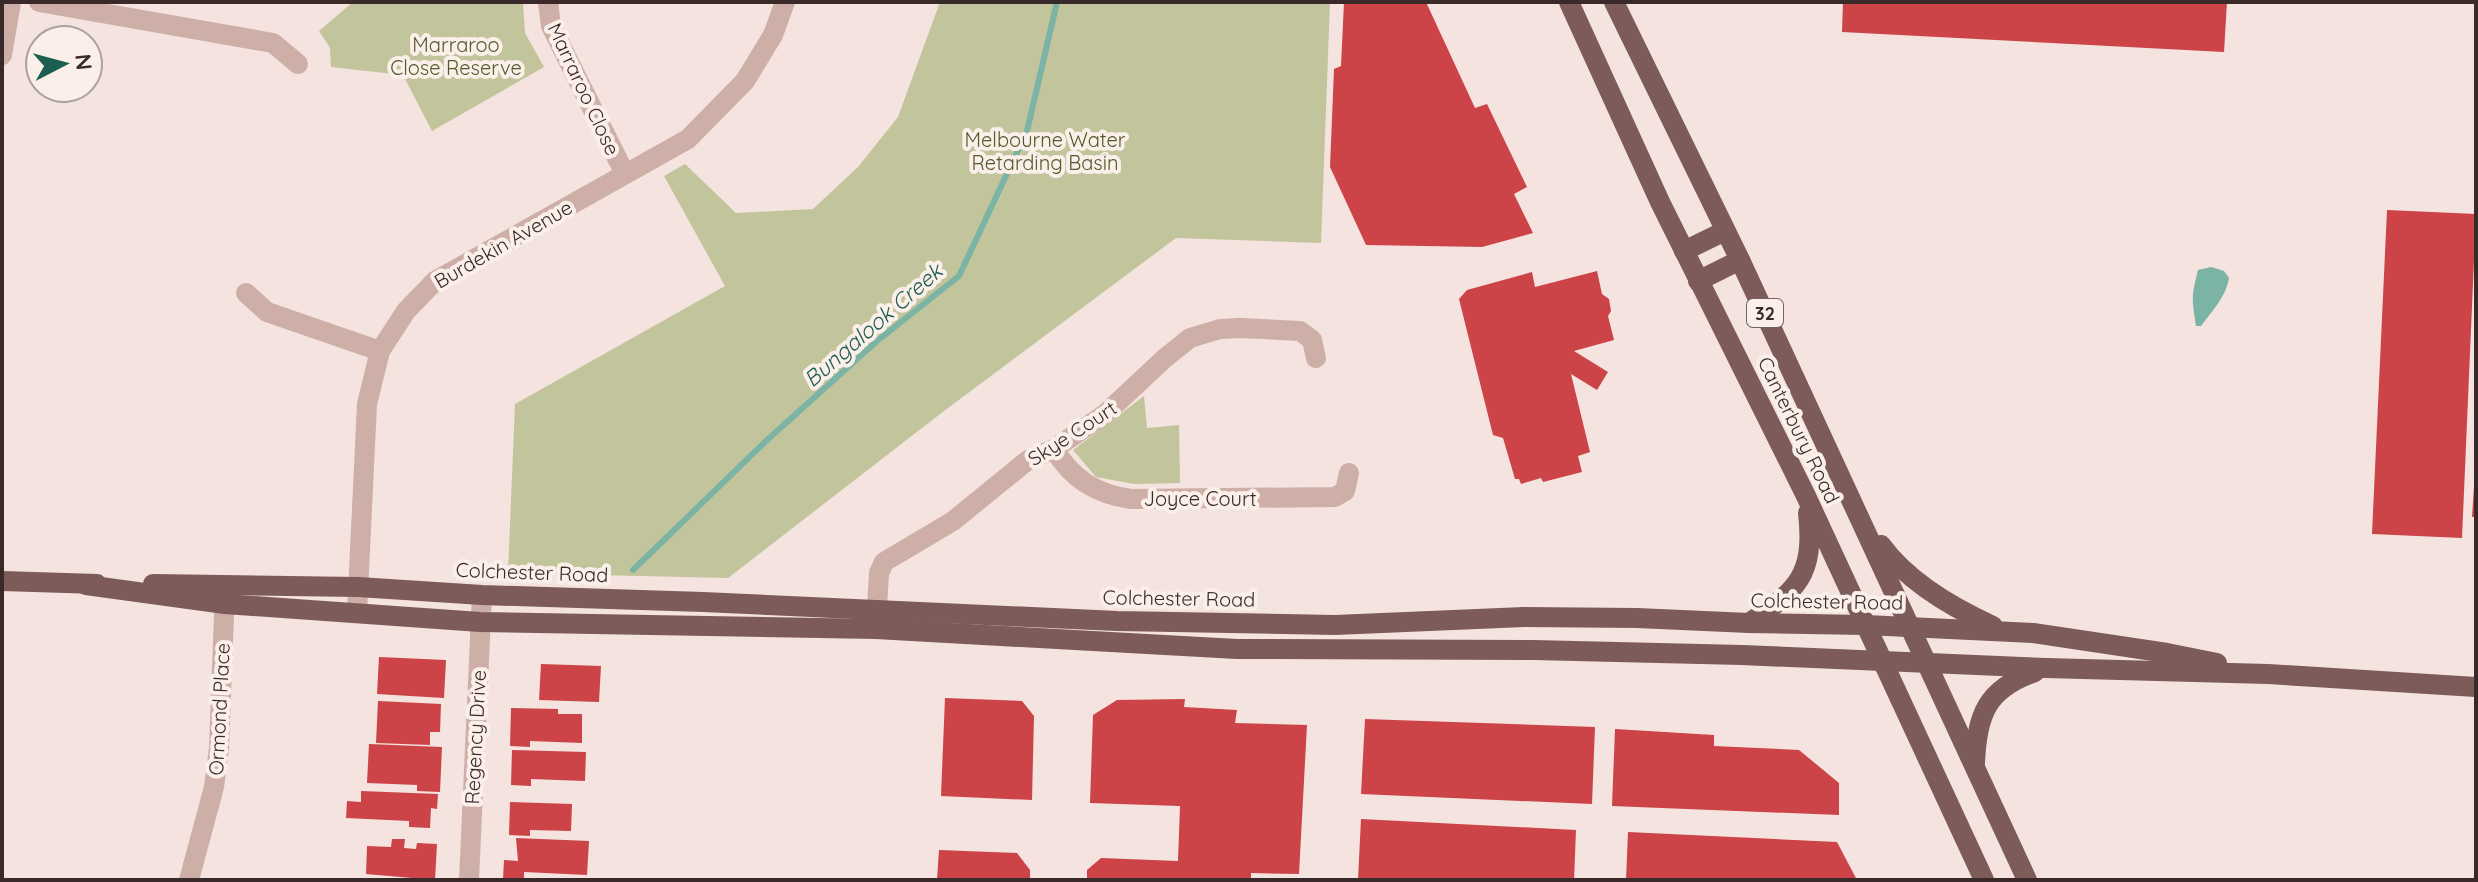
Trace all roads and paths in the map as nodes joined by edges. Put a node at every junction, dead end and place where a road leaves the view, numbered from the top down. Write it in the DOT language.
graph roads {
  1 [pos="11,2"];
  2 [pos="39,2"];
  3 [pos="548,2"];
  4 [pos="785,2"];
  5 [pos="1569,2"];
  6 [pos="1614,2"];
  7 [pos="2,55"];
  8 [pos="298,64"];
  9 [pos="625,174"];
  10 [pos="1725,231"];
  11 [pos="1684,251"];
  12 [pos="1740,260"];
  13 [pos="1698,281"];
  14 [pos="246,293"];
  15 [pos="380,351"];
  16 [pos="1316,358"];
  17 [pos="1054,449"];
  18 [pos="1344,484"];
  19 [pos="1806,496"];
  20 [pos="1859,514"];
  21 [pos="2,581"];
  22 [pos="225,583"];
  23 [pos="86,585"];
  24 [pos="358,587"];
  25 [pos="482,595"];
  26 [pos="225,604"];
  27 [pos="357,613"];
  28 [pos="876,620"];
  29 [pos="480,622"];
  30 [pos="1749,623"];
  31 [pos="1866,625"];
  32 [pos="1909,627"];
  33 [pos="2004,631"];
  34 [pos="1883,661"];
  35 [pos="1927,662"];
  36 [pos="2046,668"];
  37 [pos="2268,674"];
  38 [pos="2476,687"];
  39 [pos="1975,767"];
  40 [pos="189,880"];
  41 [pos="469,880"];
  42 [pos="1984,880"];
  43 [pos="2027,880"];
  1 -- 7 [label="street"];
  2 -- 8 [label="street"];
  3 -- 9 [label="street, Marraroo Close"];
  4 -- 9 [label="street, Burdekin Avenue"];
  5 -- 11 [label="main road, Canterbury Road / 32"];
  6 -- 10 [label="main road, Canterbury Road / 32"];
  9 -- 15 [label="street, Burdekin Avenue"];
  10 -- 11 [label="main road"];
  10 -- 12 [label="main road, Canterbury Road / 32"];
  11 -- 13 [label="main road, Canterbury Road / 32"];
  12 -- 13 [label="main road"];
  12 -- 20 [label="main road, Canterbury Road / 32"];
  13 -- 19 [label="main road, Canterbury Road / 32"];
  14 -- 15 [label="street"];
  15 -- 24 [label="street, Burdekin Avenue"];
  16 -- 17 [label="street, Skye Court"];
  17 -- 18 [label="street, Joyce Court"];
  17 -- 28 [label="street, Skye Court"];
  19 -- 30 [label="main road"];
  19 -- 31 [label="main road, Canterbury Road / 32"];
  20 -- 32 [label="main road, Canterbury Road / 32"];
  20 -- 33 [label="main road"];
  21 -- 23 [label="main road, Colchester Road"];
  22 -- 23 [label="main road, Colchester Road"];
  22 -- 24 [label="main road, Colchester Road"];
  22 -- 26 [label="street, Ormond Place"];
  23 -- 26 [label="main road, Colchester Road"];
  24 -- 25 [label="main road, Colchester Road"];
  24 -- 27 [label="street, Burdekin Avenue"];
  25 -- 28 [label="main road, Colchester Road"];
  25 -- 29 [label="street, Regency Drive"];
  26 -- 27 [label="main road, Colchester Road"];
  26 -- 40 [label="street, Ormond Place"];
  27 -- 29 [label="main road, Colchester Road"];
  28 -- 29 [label="main road, Colchester Road"];
  28 -- 30 [label="main road, Colchester Road"];
  28 -- 34 [label="main road, Colchester Road"];
  29 -- 41 [label="street, Regency Drive"];
  30 -- 31 [label="main road, Colchester Road"];
  31 -- 32 [label="main road, Colchester Road"];
  31 -- 34 [label="main road, Canterbury Road / 32"];
  32 -- 33 [label="main road, Colchester Road"];
  32 -- 35 [label="main road, Canterbury Road / 32"];
  33 -- 37 [label="main road, Colchester Road"];
  34 -- 35 [label="main road, Colchester Road"];
  34 -- 42 [label="main road, Canterbury Road / 32"];
  35 -- 36 [label="main road, Colchester Road"];
  35 -- 39 [label="main road, Canterbury Road / 32"];
  36 -- 37 [label="main road, Colchester Road"];
  36 -- 39 [label="main road"];
  37 -- 38 [label="main road, Colchester Road"];
  39 -- 43 [label="main road, Canterbury Road / 32"];
}
